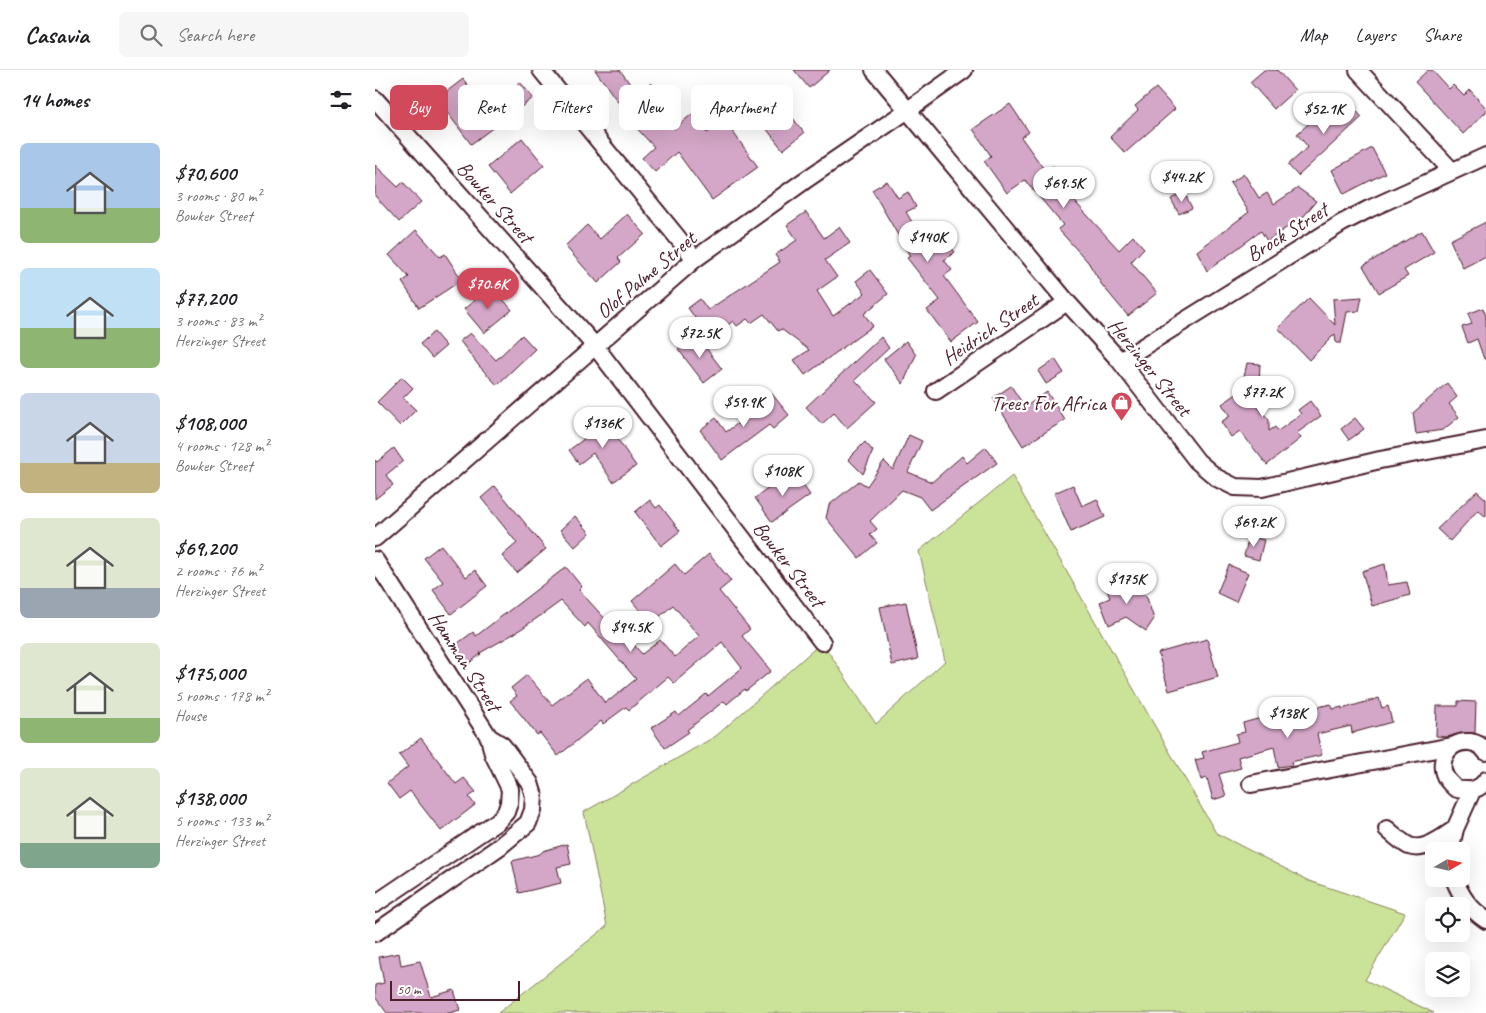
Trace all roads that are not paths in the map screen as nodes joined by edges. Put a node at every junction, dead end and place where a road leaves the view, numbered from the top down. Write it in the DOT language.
graph roads {
  1 [pos="541,70"];
  2 [pos="874,70"];
  3 [pos="964,70"];
  4 [pos="1358,70"];
  5 [pos="375,99"];
  6 [pos="908,110"];
  7 [pos="1486,156"];
  8 [pos="1452,171"];
  9 [pos="695,259"];
  10 [pos="1067,302"];
  11 [pos="595,346"];
  12 [pos="1120,361"];
  13 [pos="936,391"];
  14 [pos="1486,440"];
  15 [pos="375,538"];
  16 [pos="375,560"];
  17 [pos="822,642"];
  18 [pos="489,737"];
  19 [pos="1452,746"];
  20 [pos="1486,752"];
  21 [pos="1486,780"];
  22 [pos="1251,784"];
  23 [pos="1472,791"];
  24 [pos="1387,829"];
  25 [pos="1455,829"];
  26 [pos="1452,842"];
  27 [pos="1459,888"];
  28 [pos="375,904"];
  29 [pos="1486,920"];
  30 [pos="375,933"];
  1 -- 9 [label="street"];
  2 -- 6 [label="street, Herzinger Street"];
  3 -- 6 [label="street, Olof Palme Street"];
  4 -- 8 [label="street"];
  5 -- 11 [label="street, Bowker Street"];
  6 -- 9 [label="street, Olof Palme Street"];
  6 -- 10 [label="street, Herzinger Street"];
  7 -- 8 [label="street, Brock Street"];
  8 -- 12 [label="street, Brock Street"];
  9 -- 11 [label="street, Olof Palme Street"];
  10 -- 12 [label="street, Herzinger Street"];
  10 -- 13 [label="street, Heidrich Street"];
  11 -- 15 [label="street, Olof Palme Street"];
  11 -- 17 [label="street, Bowker Street"];
  12 -- 14 [label="street, Herzinger Street"];
  16 -- 18 [label="street, Hamman Street"];
  18 -- 28 [label="street, Hamman Street"];
  18 -- 30 [label="street"];
  19 -- 20 [label="street"];
  19 -- 22 [label="street"];
  19 -- 23 [label="street"];
  21 -- 23 [label="street"];
  23 -- 25 [label="street"];
  24 -- 25 [label="street"];
  25 -- 26 [label="street"];
  27 -- 29 [label="street"];
}
